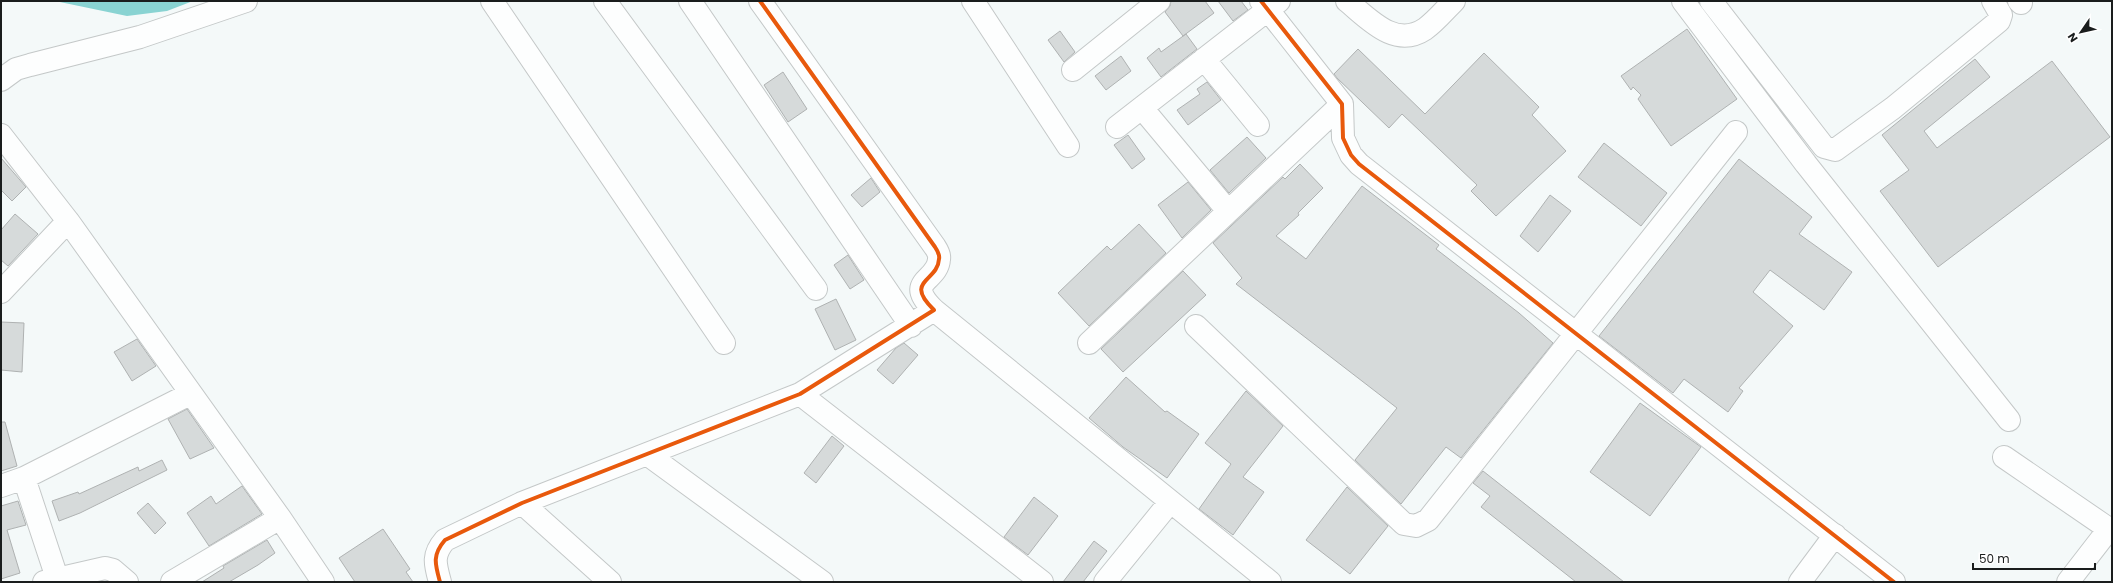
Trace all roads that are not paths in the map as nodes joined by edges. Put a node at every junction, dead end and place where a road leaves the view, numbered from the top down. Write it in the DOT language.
graph roads {
  1 [pos="246,1"];
  2 [pos="492,1"];
  3 [pos="605,1"];
  4 [pos="690,1"];
  5 [pos="760,1"];
  6 [pos="973,1"];
  7 [pos="1159,1"];
  8 [pos="1347,1"];
  9 [pos="1454,1"];
  10 [pos="1683,1"];
  11 [pos="1711,1"];
  12 [pos="1993,1"];
  13 [pos="1269,4"];
  14 [pos="1204,59"];
  15 [pos="1073,70"];
  16 [pos="1,80"];
  17 [pos="1342,104"];
  18 [pos="1142,108"];
  19 [pos="1258,125"];
  20 [pos="1117,128"];
  21 [pos="1736,132"];
  22 [pos="1,135"];
  23 [pos="1068,146"];
  24 [pos="1228,211"];
  25 [pos="68,221"];
  26 [pos="816,289"];
  27 [pos="1,292"];
  28 [pos="934,310"];
  29 [pos="911,326"];
  30 [pos="1196,326"];
  31 [pos="1576,333"];
  32 [pos="724,343"];
  33 [pos="1089,343"];
  34 [pos="190,394"];
  35 [pos="800,394"];
  36 [pos="2009,420"];
  37 [pos="647,454"];
  38 [pos="2004,457"];
  39 [pos="24,478"];
  40 [pos="1,486"];
  41 [pos="1170,502"];
  42 [pos="522,503"];
  43 [pos="280,518"];
  44 [pos="2110,530"];
  45 [pos="1835,535"];
  46 [pos="51,580"];
  47 [pos="320,581"];
  48 [pos="127,582"];
  49 [pos="172,582"];
  50 [pos="440,582"];
  51 [pos="610,582"];
  52 [pos="822,582"];
  53 [pos="1042,582"];
  54 [pos="1106,582"];
  55 [pos="1270,582"];
  56 [pos="1800,582"];
  57 [pos="1894,582"];
  58 [pos="2068,582"];
  1 -- 16 [label="street"];
  2 -- 32 [label="street"];
  3 -- 26 [label="street"];
  4 -- 29 [label="street"];
  5 -- 28 [label="street"];
  6 -- 23 [label="street"];
  7 -- 15 [label="street"];
  8 -- 9 [label="street"];
  10 -- 36 [label="street"];
  11 -- 12 [label="street"];
  13 -- 14 [label="street"];
  13 -- 17 [label="street"];
  14 -- 18 [label="street"];
  14 -- 19 [label="street"];
  17 -- 24 [label="street"];
  17 -- 31 [label="street"];
  18 -- 20 [label="street"];
  18 -- 24 [label="street"];
  21 -- 31 [label="street"];
  22 -- 25 [label="street"];
  24 -- 33 [label="street"];
  25 -- 27 [label="street"];
  25 -- 34 [label="street"];
  28 -- 29 [label="street"];
  28 -- 41 [label="street"];
  29 -- 35 [label="street"];
  30 -- 31 [label="street"];
  31 -- 45 [label="street"];
  34 -- 39 [label="street"];
  34 -- 43 [label="street"];
  35 -- 37 [label="street"];
  35 -- 53 [label="street"];
  37 -- 42 [label="street"];
  37 -- 52 [label="street"];
  38 -- 44 [label="street"];
  39 -- 40 [label="street"];
  39 -- 46 [label="street"];
  41 -- 54 [label="street"];
  41 -- 55 [label="street"];
  42 -- 50 [label="street"];
  42 -- 51 [label="street"];
  43 -- 47 [label="street"];
  43 -- 49 [label="street"];
  44 -- 58 [label="street"];
  45 -- 56 [label="street"];
  45 -- 57 [label="street"];
  46 -- 48 [label="street"];
}
